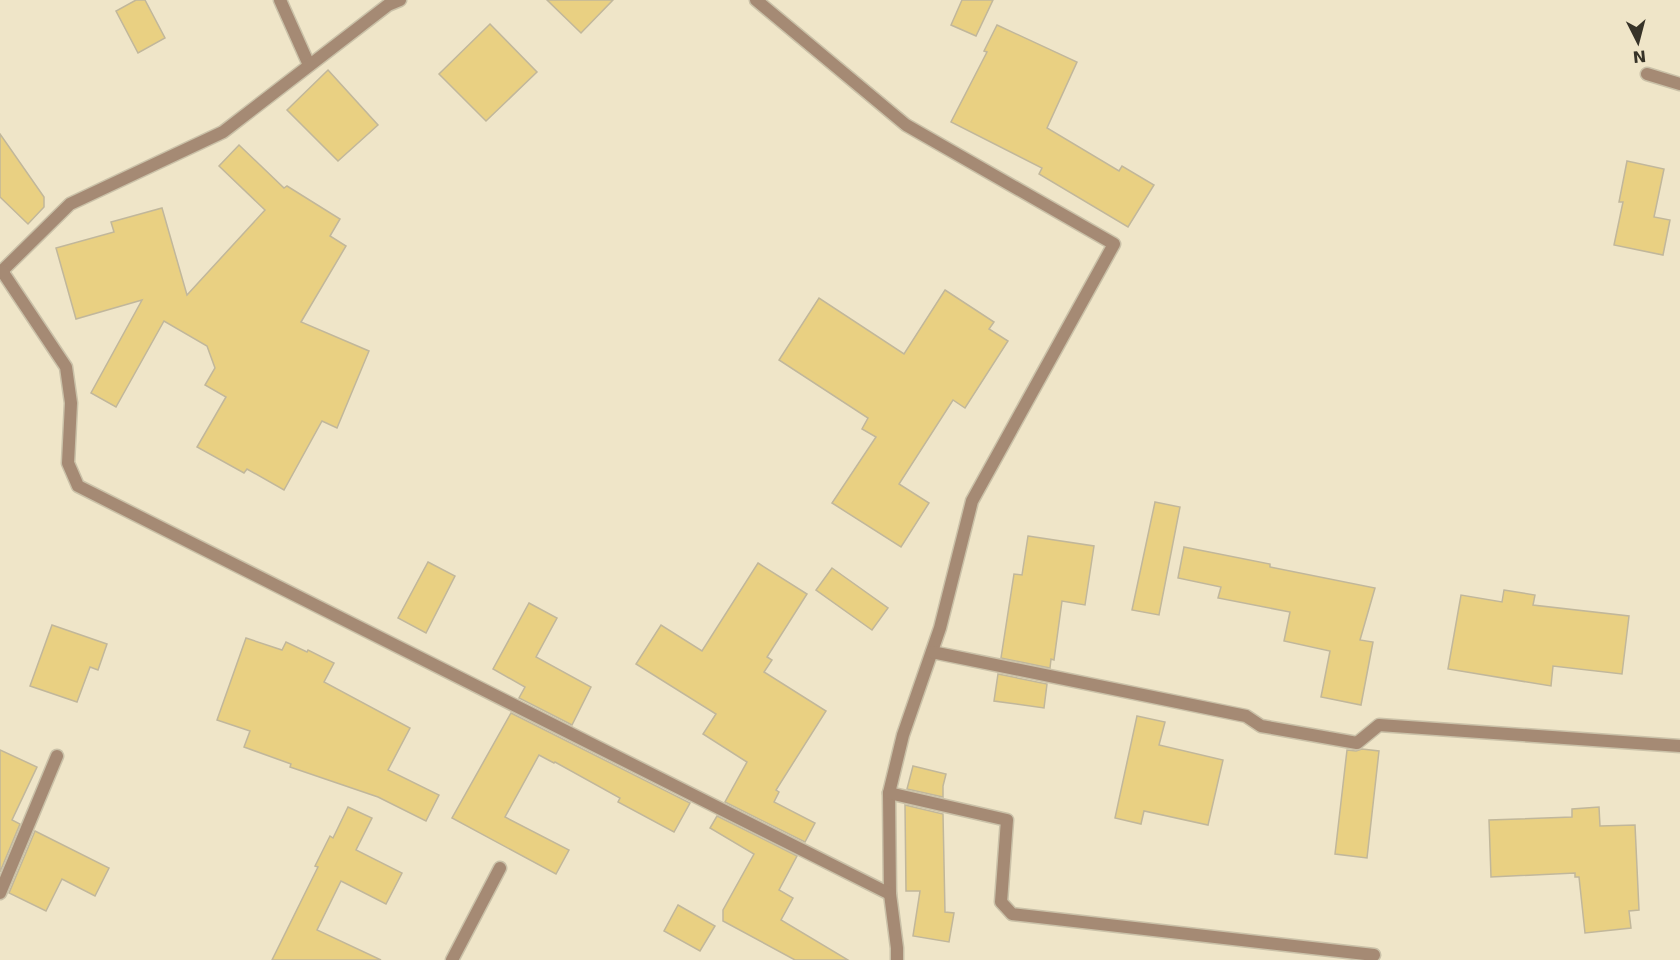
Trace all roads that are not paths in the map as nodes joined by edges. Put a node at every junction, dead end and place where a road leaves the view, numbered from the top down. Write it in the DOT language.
graph roads {
  1 [pos="280,0"];
  2 [pos="400,0"];
  3 [pos="756,0"];
  4 [pos="309,65"];
  5 [pos="1647,74"];
  6 [pos="1680,84"];
  7 [pos="1,271"];
  8 [pos="932,652"];
  9 [pos="1680,746"];
  10 [pos="57,756"];
  11 [pos="890,793"];
  12 [pos="500,868"];
  13 [pos="0,893"];
  14 [pos="890,894"];
  15 [pos="1374,956"];
  16 [pos="452,960"];
  17 [pos="897,960"];
  1 -- 4 [label="street"];
  2 -- 4 [label="street"];
  3 -- 8 [label="street"];
  4 -- 7 [label="street"];
  5 -- 6 [label="street"];
  7 -- 14 [label="street"];
  8 -- 9 [label="street"];
  8 -- 11 [label="street"];
  10 -- 13 [label="street"];
  11 -- 14 [label="street"];
  11 -- 15 [label="street"];
  12 -- 16 [label="street"];
  14 -- 17 [label="street"];
}
